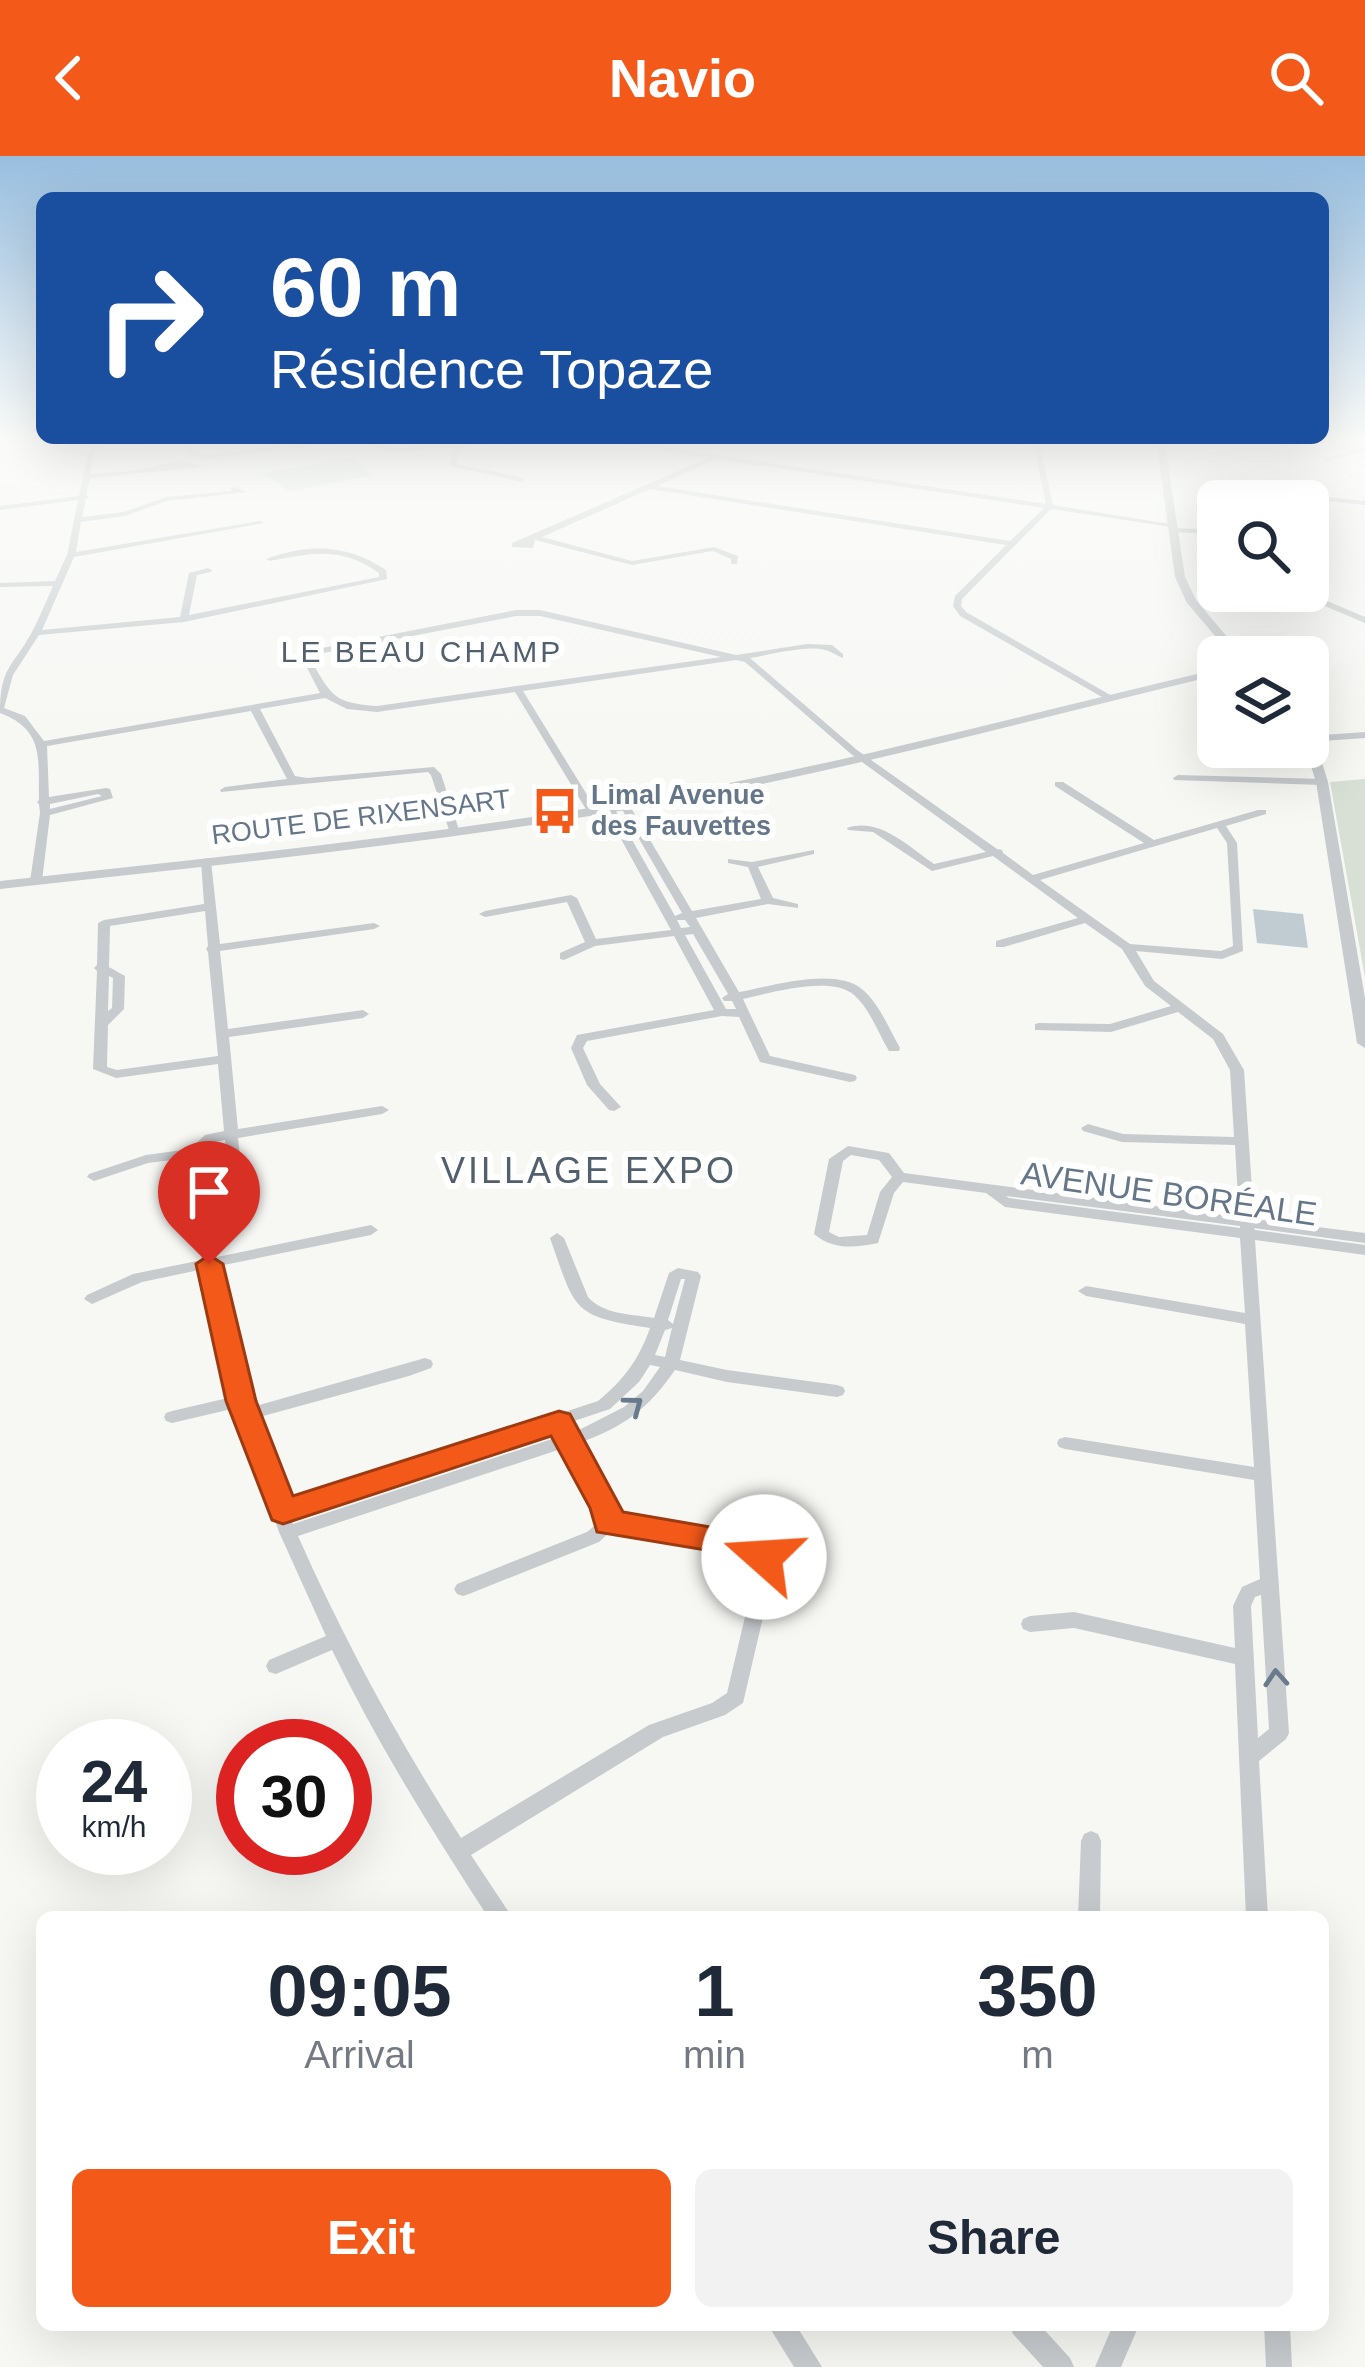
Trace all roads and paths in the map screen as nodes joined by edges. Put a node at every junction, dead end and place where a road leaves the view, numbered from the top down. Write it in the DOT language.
graph roads {
  1 [pos="75,540"];
  2 [pos="159,540"];
  3 [pos="539,540"];
  4 [pos="989,540"];
  5 [pos="1017,540"];
  6 [pos="1175,540"];
  7 [pos="1013,544"];
  8 [pos="71,555"];
  9 [pos="270,560"];
  10 [pos="734,562"];
  11 [pos="208,570"];
  12 [pos="59,583"];
  13 [pos="0,585"];
  14 [pos="1329,605"];
  15 [pos="184,620"];
  16 [pos="1365,620"];
  17 [pos="36,633"];
  18 [pos="1221,636"];
  19 [pos="705,651"];
  20 [pos="840,656"];
  21 [pos="744,658"];
  22 [pos="701,664"];
  23 [pos="1197,677"];
  24 [pos="518,690"];
  25 [pos="326,695"];
  26 [pos="1109,698"];
  27 [pos="254,707"];
  28 [pos="0,709"];
  29 [pos="1365,735"];
  30 [pos="1329,737"];
  31 [pos="42,744"];
  32 [pos="864,756"];
  33 [pos="1318,768"];
  34 [pos="1178,778"];
  35 [pos="298,781"];
  36 [pos="1322,782"];
  37 [pos="1059,784"];
  38 [pos="225,790"];
  39 [pos="626,806"];
  40 [pos="43,807"];
  41 [pos="609,808"];
  42 [pos="592,811"];
  43 [pos="1262,812"];
  44 [pos="1220,825"];
  45 [pos="852,828"];
  46 [pos="454,830"];
  47 [pos="1152,843"];
  48 [pos="810,852"];
  49 [pos="998,852"];
  50 [pos="206,861"];
  51 [pos="732,861"];
  52 [pos="752,865"];
  53 [pos="1034,878"];
  54 [pos="37,881"];
  55 [pos="569,882"];
  56 [pos="0,885"];
  57 [pos="571,898"];
  58 [pos="767,902"];
  59 [pos="794,906"];
  60 [pos="210,907"];
  61 [pos="485,914"];
  62 [pos="688,916"];
  63 [pos="671,918"];
  64 [pos="1089,918"];
  65 [pos="374,926"];
  66 [pos="695,930"];
  67 [pos="679,932"];
  68 [pos="592,943"];
  69 [pos="1000,944"];
  70 [pos="1127,947"];
  71 [pos="212,949"];
  72 [pos="564,956"];
  73 [pos="736,997"];
  74 [pos="720,1006"];
  75 [pos="1180,1007"];
  76 [pos="362,1014"];
  77 [pos="743,1014"];
  78 [pos="1039,1027"];
  79 [pos="222,1034"];
  80 [pos="1365,1043"];
  81 [pos="894,1048"];
  82 [pos="223,1059"];
  83 [pos="850,1078"];
  84 [pos="614,1107"];
  85 [pos="382,1110"];
  86 [pos="1088,1128"];
  87 [pos="232,1136"];
  88 [pos="1240,1141"];
  89 [pos="194,1153"];
  90 [pos="94,1177"];
  91 [pos="901,1177"];
  92 [pos="203,1218"];
  93 [pos="1247,1228"];
  94 [pos="371,1230"];
  95 [pos="557,1238"];
  96 [pos="1365,1238"];
  97 [pos="1365,1250"];
  98 [pos="209,1264"];
  99 [pos="1086,1291"];
  100 [pos="92,1299"];
  101 [pos="1252,1320"];
  102 [pos="658,1324"];
  103 [pos="681,1328"];
  104 [pos="649,1359"];
  105 [pos="425,1364"];
  106 [pos="671,1364"];
  107 [pos="837,1391"];
  108 [pos="244,1408"];
  109 [pos="172,1417"];
  110 [pos="563,1431"];
  111 [pos="1065,1443"];
  112 [pos="1262,1475"];
  113 [pos="286,1522"];
  114 [pos="609,1523"];
  115 [pos="782,1524"];
  116 [pos="763,1547"];
  117 [pos="1268,1584"];
  118 [pos="464,1589"];
  119 [pos="1030,1624"];
  120 [pos="337,1640"];
  121 [pos="1244,1658"];
  122 [pos="276,1666"];
  123 [pos="1249,1757"];
  124 [pos="1090,1841"];
  125 [pos="459,1851"];
  126 [pos="496,1911"];
  127 [pos="1088,1911"];
  128 [pos="1257,1911"];
  129 [pos="790,2331"];
  130 [pos="1027,2331"];
  131 [pos="1123,2331"];
  132 [pos="1277,2331"];
  133 [pos="809,2367"];
  134 [pos="1060,2367"];
  135 [pos="1108,2367"];
  136 [pos="1279,2367"];
  1 -- 8 [label="street"];
  2 -- 8 [label="street"];
  3 -- 10 [label="street"];
  4 -- 7 [label="street"];
  5 -- 7 [label="street"];
  6 -- 18 [label="street"];
  7 -- 26 [label="street"];
  8 -- 12 [label="street"];
  9 -- 15 [label="street"];
  11 -- 15 [label="street"];
  12 -- 13 [label="street"];
  12 -- 17 [label="street"];
  14 -- 16 [label="street"];
  15 -- 17 [label="street"];
  17 -- 28 [label="street"];
  19 -- 21 [label="street"];
  19 -- 22 [label="street"];
  19 -- 25 [label="street"];
  20 -- 21 [label="street"];
  21 -- 22 [label="street"];
  21 -- 32 [label="street"];
  22 -- 24 [label="street"];
  23 -- 26 [label="street, ROUTE DE RIXENSART"];
  24 -- 25 [label="street"];
  24 -- 42 [label="street"];
  25 -- 27 [label="street"];
  26 -- 32 [label="street, ROUTE DE RIXENSART"];
  27 -- 31 [label="street"];
  27 -- 35 [label="street"];
  28 -- 31 [label="street"];
  29 -- 30 [label="street"];
  31 -- 40 [label="street"];
  32 -- 39 [label="street, ROUTE DE RIXENSART"];
  32 -- 49 [label="street"];
  33 -- 36 [label="street"];
  34 -- 36 [label="street"];
  35 -- 38 [label="street"];
  35 -- 46 [label="street"];
  36 -- 80 [label="street"];
  37 -- 47 [label="street"];
  39 -- 41 [label="street, ROUTE DE RIXENSART"];
  39 -- 62 [label="street"];
  40 -- 40 [label="street"];
  40 -- 54 [label="street"];
  41 -- 42 [label="street, ROUTE DE RIXENSART"];
  41 -- 63 [label="street"];
  42 -- 46 [label="street, ROUTE DE RIXENSART"];
  43 -- 44 [label="street"];
  44 -- 47 [label="street"];
  44 -- 70 [label="street"];
  45 -- 49 [label="street"];
  46 -- 50 [label="street, ROUTE DE RIXENSART"];
  47 -- 53 [label="street"];
  48 -- 52 [label="street"];
  49 -- 53 [label="street"];
  50 -- 54 [label="street, ROUTE DE RIXENSART"];
  50 -- 60 [label="street"];
  51 -- 52 [label="street"];
  52 -- 58 [label="street"];
  53 -- 64 [label="street"];
  54 -- 56 [label="street, ROUTE DE RIXENSART"];
  55 -- 57 [label="street"];
  57 -- 61 [label="street"];
  57 -- 68 [label="street"];
  58 -- 59 [label="street"];
  58 -- 62 [label="street"];
  60 -- 71 [label="street"];
  60 -- 82 [label="street"];
  62 -- 63 [label="street"];
  62 -- 66 [label="street"];
  63 -- 67 [label="street"];
  64 -- 69 [label="street"];
  64 -- 70 [label="street"];
  65 -- 71 [label="street"];
  66 -- 67 [label="street"];
  66 -- 73 [label="street"];
  67 -- 68 [label="street"];
  67 -- 74 [label="street"];
  68 -- 72 [label="street"];
  70 -- 75 [label="street"];
  71 -- 79 [label="street"];
  73 -- 74 [label="street"];
  73 -- 77 [label="street"];
  73 -- 81 [label="street"];
  74 -- 77 [label="street"];
  74 -- 84 [label="street"];
  75 -- 78 [label="street"];
  75 -- 88 [label="street"];
  76 -- 79 [label="street"];
  77 -- 83 [label="street"];
  79 -- 82 [label="street"];
  82 -- 87 [label="street"];
  85 -- 87 [label="street"];
  86 -- 88 [label="street"];
  87 -- 89 [label="street"];
  87 -- 92 [label="street"];
  88 -- 93 [label="street"];
  89 -- 90 [label="street"];
  89 -- 92 [label="street"];
  91 -- 91 [label="street"];
  91 -- 93 [label="street, AVENUE BORÉALE"];
  92 -- 98 [label="street"];
  93 -- 96 [label="street, AVENUE BORÉALE"];
  93 -- 97 [label="street, AVENUE BORÉALE"];
  93 -- 101 [label="street"];
  94 -- 98 [label="street"];
  95 -- 102 [label="street"];
  98 -- 100 [label="street"];
  98 -- 108 [label="street"];
  99 -- 101 [label="street"];
  101 -- 112 [label="street"];
  102 -- 103 [label="street"];
  102 -- 103 [label="street"];
  102 -- 104 [label="street"];
  103 -- 106 [label="street"];
  104 -- 106 [label="street"];
  104 -- 110 [label="street"];
  105 -- 108 [label="street"];
  106 -- 107 [label="street"];
  110 -- 106 [label="street, one-way"];
  108 -- 109 [label="street"];
  108 -- 113 [label="street"];
  110 -- 113 [label="street"];
  110 -- 114 [label="street"];
  111 -- 112 [label="street"];
  112 -- 117 [label="street"];
  113 -- 120 [label="street"];
  114 -- 116 [label="street"];
  114 -- 118 [label="street"];
  115 -- 116 [label="street"];
  116 -- 125 [label="street"];
  117 -- 121 [label="street"];
  123 -- 117 [label="street, one-way"];
  119 -- 121 [label="street"];
  120 -- 122 [label="street"];
  120 -- 125 [label="street"];
  121 -- 123 [label="street"];
  123 -- 128 [label="street"];
  124 -- 127 [label="street"];
  125 -- 126 [label="street"];
  129 -- 133 [label="street"];
  130 -- 134 [label="street"];
  131 -- 135 [label="street"];
  132 -- 136 [label="street"];
}
